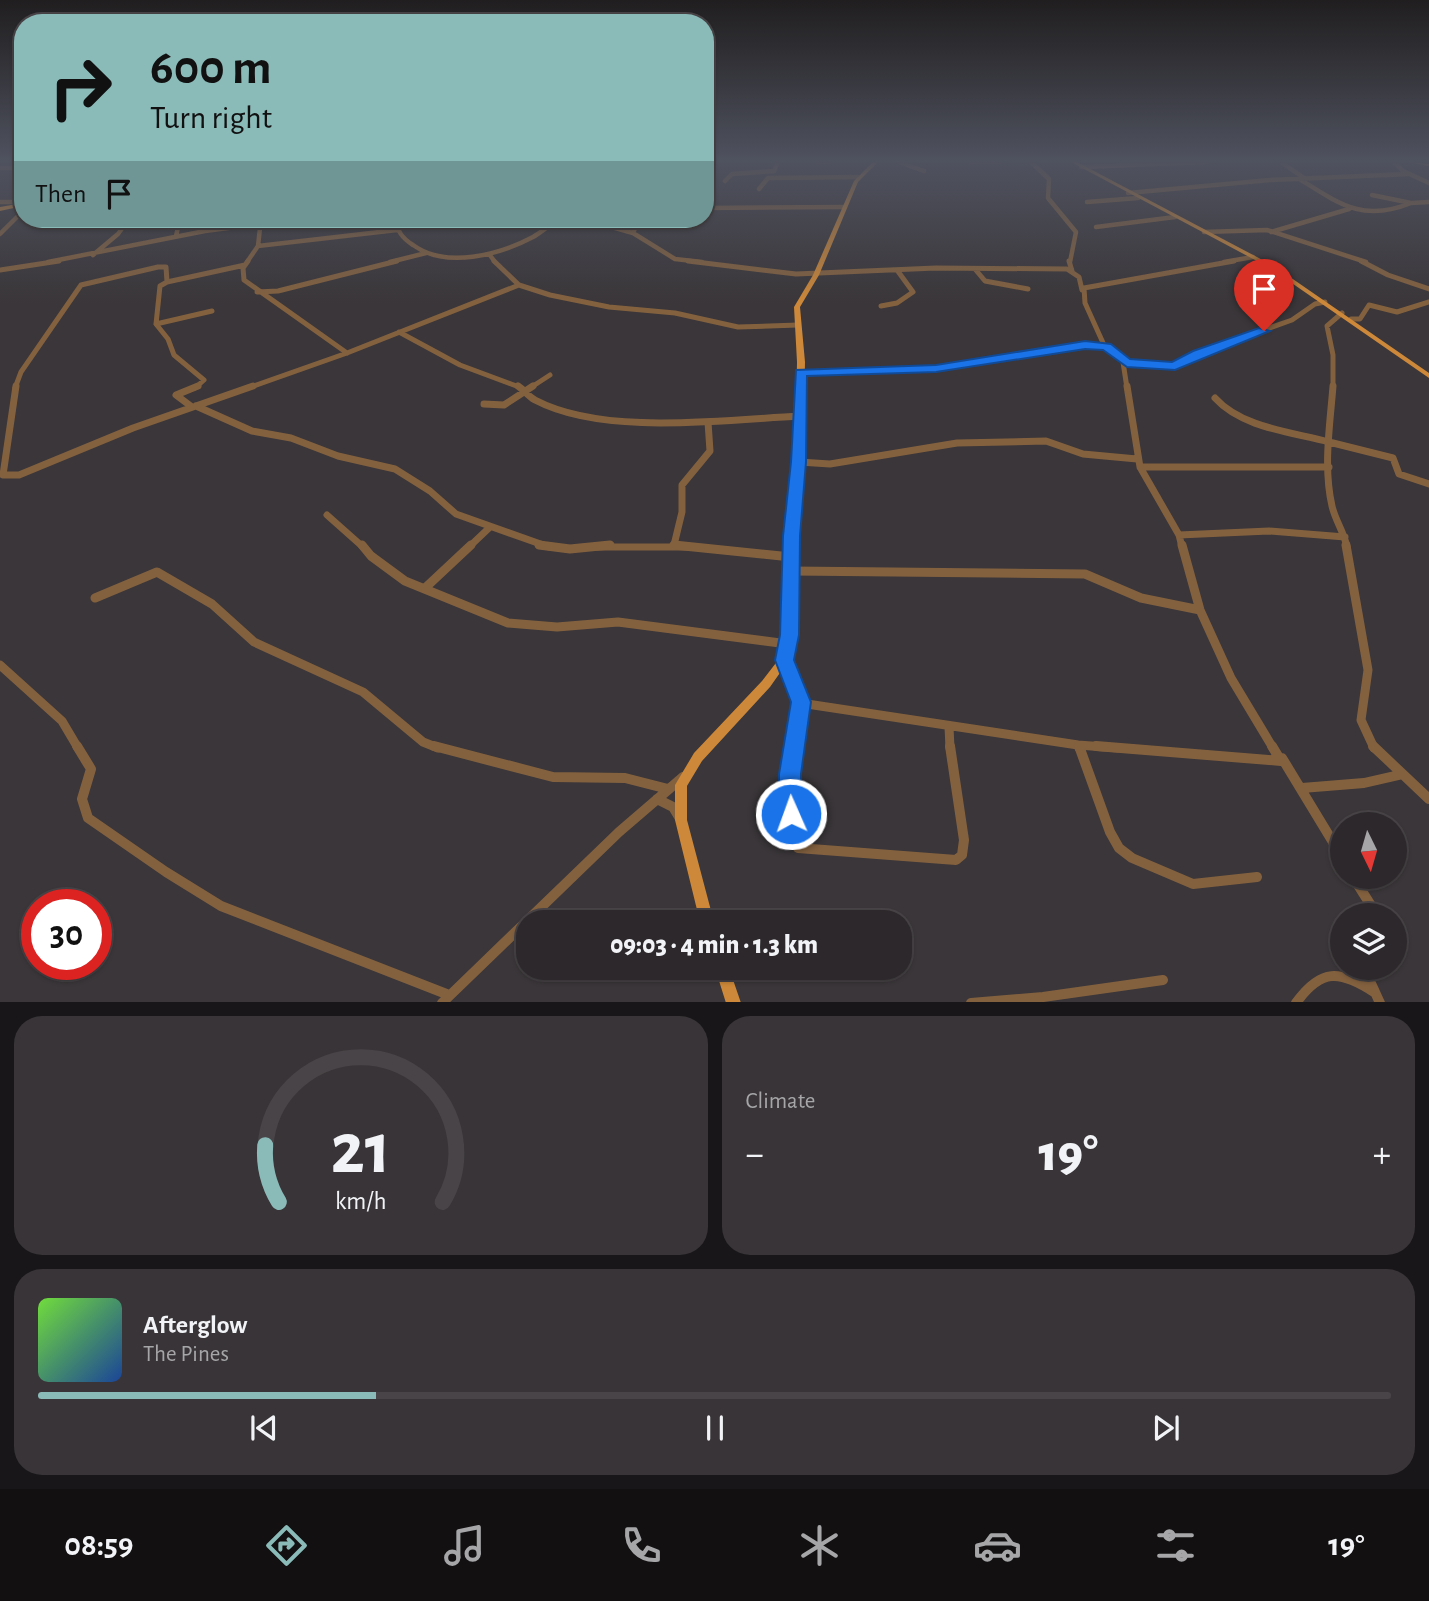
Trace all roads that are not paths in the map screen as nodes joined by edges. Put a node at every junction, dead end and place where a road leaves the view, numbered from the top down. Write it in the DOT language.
graph roads {
  1 [pos="844,209"];
  2 [pos="1058,209"];
  3 [pos="1158,209"];
  4 [pos="1350,209"];
  5 [pos="1395,209"];
  6 [pos="1175,218"];
  7 [pos="14,220"];
  8 [pos="122,228"];
  9 [pos="178,228"];
  10 [pos="224,228"];
  11 [pos="260,228"];
  12 [pos="545,228"];
  13 [pos="616,228"];
  14 [pos="636,228"];
  15 [pos="1096,228"];
  16 [pos="397,230"];
  17 [pos="1204,232"];
  18 [pos="1271,232"];
  19 [pos="634,233"];
  20 [pos="0,234"];
  21 [pos="176,236"];
  22 [pos="258,246"];
  23 [pos="426,253"];
  24 [pos="489,254"];
  25 [pos="93,256"];
  26 [pos="1253,257"];
  27 [pos="1375,257"];
  28 [pos="1368,263"];
  29 [pos="245,265"];
  30 [pos="975,269"];
  31 [pos="0,270"];
  32 [pos="897,270"];
  33 [pos="1072,271"];
  34 [pos="816,275"];
  35 [pos="167,282"];
  36 [pos="519,285"];
  37 [pos="1082,287"];
  38 [pos="1028,289"];
  39 [pos="1429,289"];
  40 [pos="257,292"];
  41 [pos="1325,302"];
  42 [pos="1429,302"];
  43 [pos="881,306"];
  44 [pos="212,311"];
  45 [pos="1342,313"];
  46 [pos="1351,319"];
  47 [pos="156,324"];
  48 [pos="798,325"];
  49 [pos="398,332"];
  50 [pos="1104,345"];
  51 [pos="347,353"];
  52 [pos="1123,362"];
  53 [pos="800,372"];
  54 [pos="550,375"];
  55 [pos="1429,376"];
  56 [pos="524,390"];
  57 [pos="1215,398"];
  58 [pos="484,404"];
  59 [pos="194,406"];
  60 [pos="799,416"];
  61 [pos="708,422"];
  62 [pos="1329,442"];
  63 [pos="799,462"];
  64 [pos="1138,463"];
  65 [pos="1329,467"];
  66 [pos="1429,484"];
  67 [pos="327,515"];
  68 [pos="489,528"];
  69 [pos="1179,535"];
  70 [pos="1345,537"];
  71 [pos="674,545"];
  72 [pos="792,557"];
  73 [pos="792,571"];
  74 [pos="424,589"];
  75 [pos="95,598"];
  76 [pos="1200,610"];
  77 [pos="788,644"];
  78 [pos="784,660"];
  79 [pos="0,666"];
  80 [pos="801,702"];
  81 [pos="949,727"];
  82 [pos="1078,745"];
  83 [pos="1282,758"];
  84 [pos="686,774"];
  85 [pos="1399,775"];
  86 [pos="1302,788"];
  87 [pos="668,789"];
  88 [pos="657,799"];
  89 [pos="1429,799"];
  90 [pos="681,820"];
  91 [pos="1330,836"];
  92 [pos="1257,877"];
  93 [pos="704,910"];
  94 [pos="726,980"];
  95 [pos="1163,980"];
  96 [pos="1369,980"];
  97 [pos="1377,997"];
  98 [pos="446,999"];
  99 [pos="734,1002"];
  100 [pos="983,1002"];
  101 [pos="1297,1002"];
  1 -- 34 [label="main road"];
  2 -- 33 [label="street"];
  3 -- 6 [label="main road"];
  4 -- 5 [label="street"];
  4 -- 18 [label="street"];
  6 -- 15 [label="street"];
  6 -- 17 [label="main road"];
  7 -- 20 [label="street"];
  8 -- 25 [label="street"];
  9 -- 21 [label="street"];
  10 -- 21 [label="street"];
  11 -- 22 [label="street"];
  12 -- 24 [label="street"];
  13 -- 19 [label="street"];
  14 -- 19 [label="street"];
  16 -- 22 [label="street"];
  16 -- 23 [label="street"];
  17 -- 18 [label="street"];
  17 -- 26 [label="main road"];
  18 -- 28 [label="street"];
  19 -- 34 [label="street"];
  21 -- 25 [label="street"];
  22 -- 29 [label="street"];
  23 -- 24 [label="street"];
  23 -- 40 [label="street"];
  24 -- 36 [label="street"];
  25 -- 31 [label="street"];
  26 -- 37 [label="street"];
  26 -- 41 [label="main road"];
  27 -- 28 [label="street"];
  28 -- 39 [label="street"];
  29 -- 35 [label="street"];
  29 -- 40 [label="street"];
  30 -- 32 [label="street"];
  30 -- 33 [label="street"];
  30 -- 38 [label="street"];
  32 -- 34 [label="street"];
  32 -- 43 [label="street"];
  33 -- 37 [label="street"];
  34 -- 48 [label="main road"];
  35 -- 47 [label="street"];
  35 -- 59 [label="street"];
  36 -- 48 [label="street"];
  36 -- 49 [label="street"];
  37 -- 50 [label="street"];
  40 -- 51 [label="street"];
  41 -- 45 [label="main road"];
  41 -- 52 [label="street"];
  42 -- 46 [label="street"];
  44 -- 47 [label="street"];
  45 -- 46 [label="main road"];
  45 -- 62 [label="street"];
  46 -- 55 [label="main road"];
  47 -- 59 [label="street"];
  48 -- 53 [label="main road"];
  49 -- 51 [label="street"];
  49 -- 56 [label="street"];
  50 -- 52 [label="street"];
  50 -- 53 [label="street"];
  51 -- 59 [label="street"];
  52 -- 64 [label="street"];
  53 -- 60 [label="main road"];
  54 -- 56 [label="street"];
  56 -- 58 [label="street"];
  56 -- 61 [label="street"];
  57 -- 62 [label="street"];
  59 -- 68 [label="street"];
  60 -- 61 [label="street"];
  60 -- 63 [label="main road"];
  61 -- 71 [label="street"];
  62 -- 65 [label="street"];
  62 -- 66 [label="street"];
  63 -- 64 [label="street"];
  63 -- 72 [label="main road"];
  64 -- 65 [label="street"];
  64 -- 69 [label="street"];
  65 -- 70 [label="street"];
  67 -- 74 [label="street"];
  68 -- 71 [label="street"];
  68 -- 74 [label="street"];
  69 -- 70 [label="street"];
  69 -- 76 [label="street"];
  70 -- 85 [label="street"];
  71 -- 72 [label="street"];
  72 -- 73 [label="main road"];
  73 -- 76 [label="street"];
  73 -- 77 [label="main road"];
  74 -- 77 [label="street"];
  75 -- 87 [label="street"];
  76 -- 83 [label="street"];
  77 -- 78 [label="main road"];
  78 -- 80 [label="street"];
  78 -- 84 [label="main road"];
  79 -- 98 [label="street"];
  80 -- 81 [label="street"];
  80 -- 81 [label="street"];
  81 -- 82 [label="street"];
  82 -- 83 [label="street"];
  82 -- 92 [label="street"];
  83 -- 86 [label="street"];
  84 -- 87 [label="street"];
  84 -- 90 [label="main road"];
  85 -- 86 [label="street"];
  85 -- 89 [label="street"];
  86 -- 91 [label="street"];
  87 -- 88 [label="street"];
  88 -- 90 [label="street"];
  88 -- 98 [label="street"];
  90 -- 93 [label="main road"];
  94 -- 99 [label="main road"];
  95 -- 100 [label="street"];
  96 -- 97 [label="street"];
  97 -- 101 [label="street"];
}
